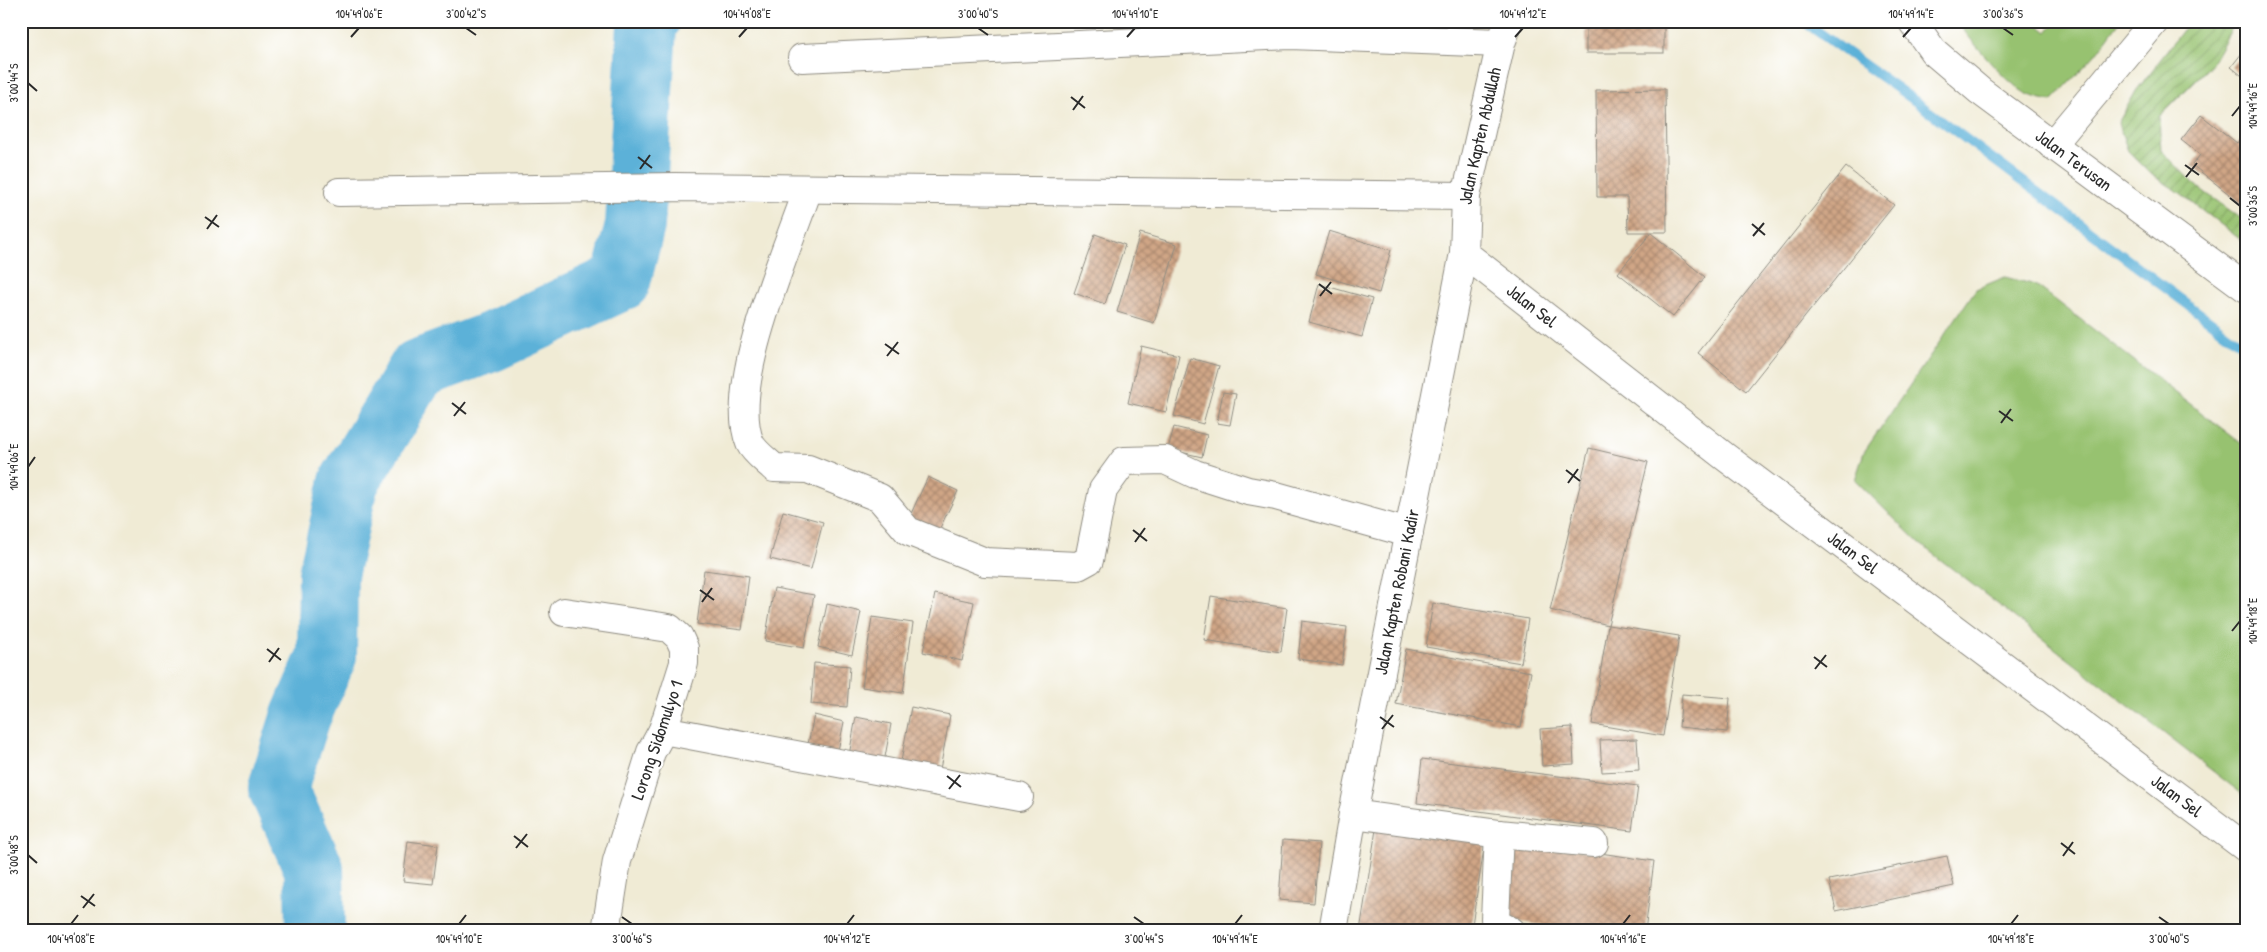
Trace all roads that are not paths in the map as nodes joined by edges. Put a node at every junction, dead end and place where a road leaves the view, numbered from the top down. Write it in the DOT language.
graph roads {
  1 [pos="1912,21"];
  2 [pos="2155,21"];
  3 [pos="1290,28"];
  4 [pos="1505,32"];
  5 [pos="802,58"];
  6 [pos="2052,145"];
  7 [pos="808,189"];
  8 [pos="339,192"];
  9 [pos="1466,196"];
  10 [pos="1464,253"];
  11 [pos="2246,288"];
  12 [pos="1408,533"];
  13 [pos="564,612"];
  14 [pos="664,730"];
  15 [pos="1019,797"];
  16 [pos="1353,814"];
  17 [pos="1499,834"];
  18 [pos="1594,843"];
  19 [pos="2246,848"];
  20 [pos="606,931"];
  21 [pos="1333,931"];
  22 [pos="1511,931"];
  1 -- 6 [label="street, Jalan Terusan"];
  2 -- 6 [label="street"];
  3 -- 4 [label="street"];
  3 -- 5 [label="street"];
  4 -- 9 [label="street, Jalan Kapten Abdullah"];
  6 -- 11 [label="street, Jalan Terusan"];
  7 -- 8 [label="street"];
  7 -- 9 [label="street"];
  7 -- 12 [label="street"];
  9 -- 10 [label="street, Jalan Kapten Abdullah"];
  10 -- 12 [label="street, Jalan Kapten Robani Kadir"];
  10 -- 19 [label="street, Jalan Sel"];
  12 -- 16 [label="street, Jalan Kapten Robani Kadir"];
  13 -- 14 [label="street, Lorong Sidomulyo 1"];
  14 -- 15 [label="street"];
  14 -- 20 [label="street, Lorong Sidomulyo 1"];
  16 -- 17 [label="street"];
  16 -- 21 [label="street, Jalan Kapten Robani Kadir"];
  17 -- 18 [label="street"];
  17 -- 22 [label="street"];
}
